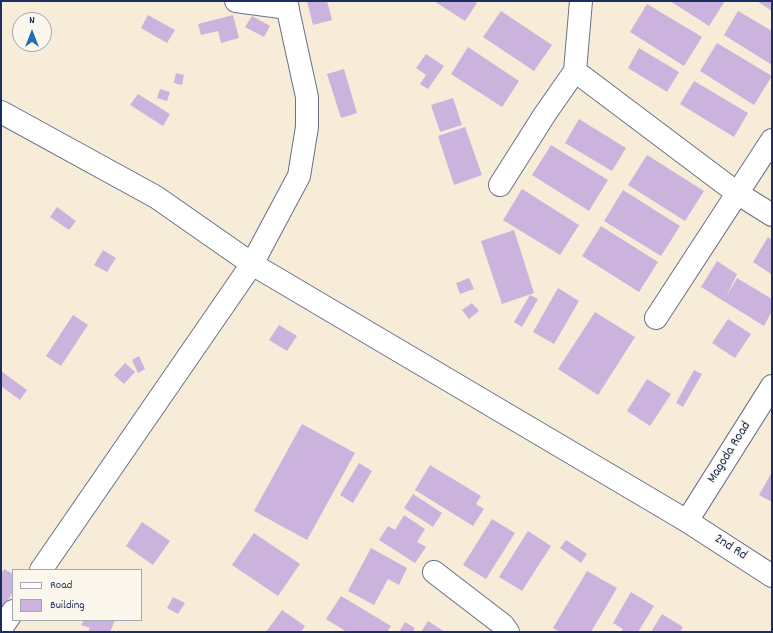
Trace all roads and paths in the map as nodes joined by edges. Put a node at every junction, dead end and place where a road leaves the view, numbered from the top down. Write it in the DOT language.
graph roads {
  1 [pos="236,1"];
  2 [pos="581,1"];
  3 [pos="287,5"];
  4 [pos="575,71"];
  5 [pos="1,112"];
  6 [pos="772,140"];
  7 [pos="500,185"];
  8 [pos="737,193"];
  9 [pos="772,215"];
  10 [pos="252,264"];
  11 [pos="656,318"];
  12 [pos="772,386"];
  13 [pos="687,521"];
  14 [pos="42,569"];
  15 [pos="434,572"];
  16 [pos="772,576"];
  17 [pos="12,612"];
  18 [pos="1,628"];
  19 [pos="508,632"];
  1 -- 3 [label="street"];
  2 -- 4 [label="street"];
  3 -- 10 [label="street"];
  4 -- 7 [label="street"];
  4 -- 8 [label="street"];
  5 -- 10 [label="street, 2nd Rd"];
  6 -- 8 [label="street"];
  8 -- 9 [label="street"];
  8 -- 11 [label="street"];
  10 -- 13 [label="street, 2nd Rd"];
  10 -- 14 [label="street"];
  12 -- 13 [label="street, Magoda Road"];
  13 -- 16 [label="street, 2nd Rd"];
  15 -- 19 [label="street"];
  17 -- 18 [label="street"];
}
